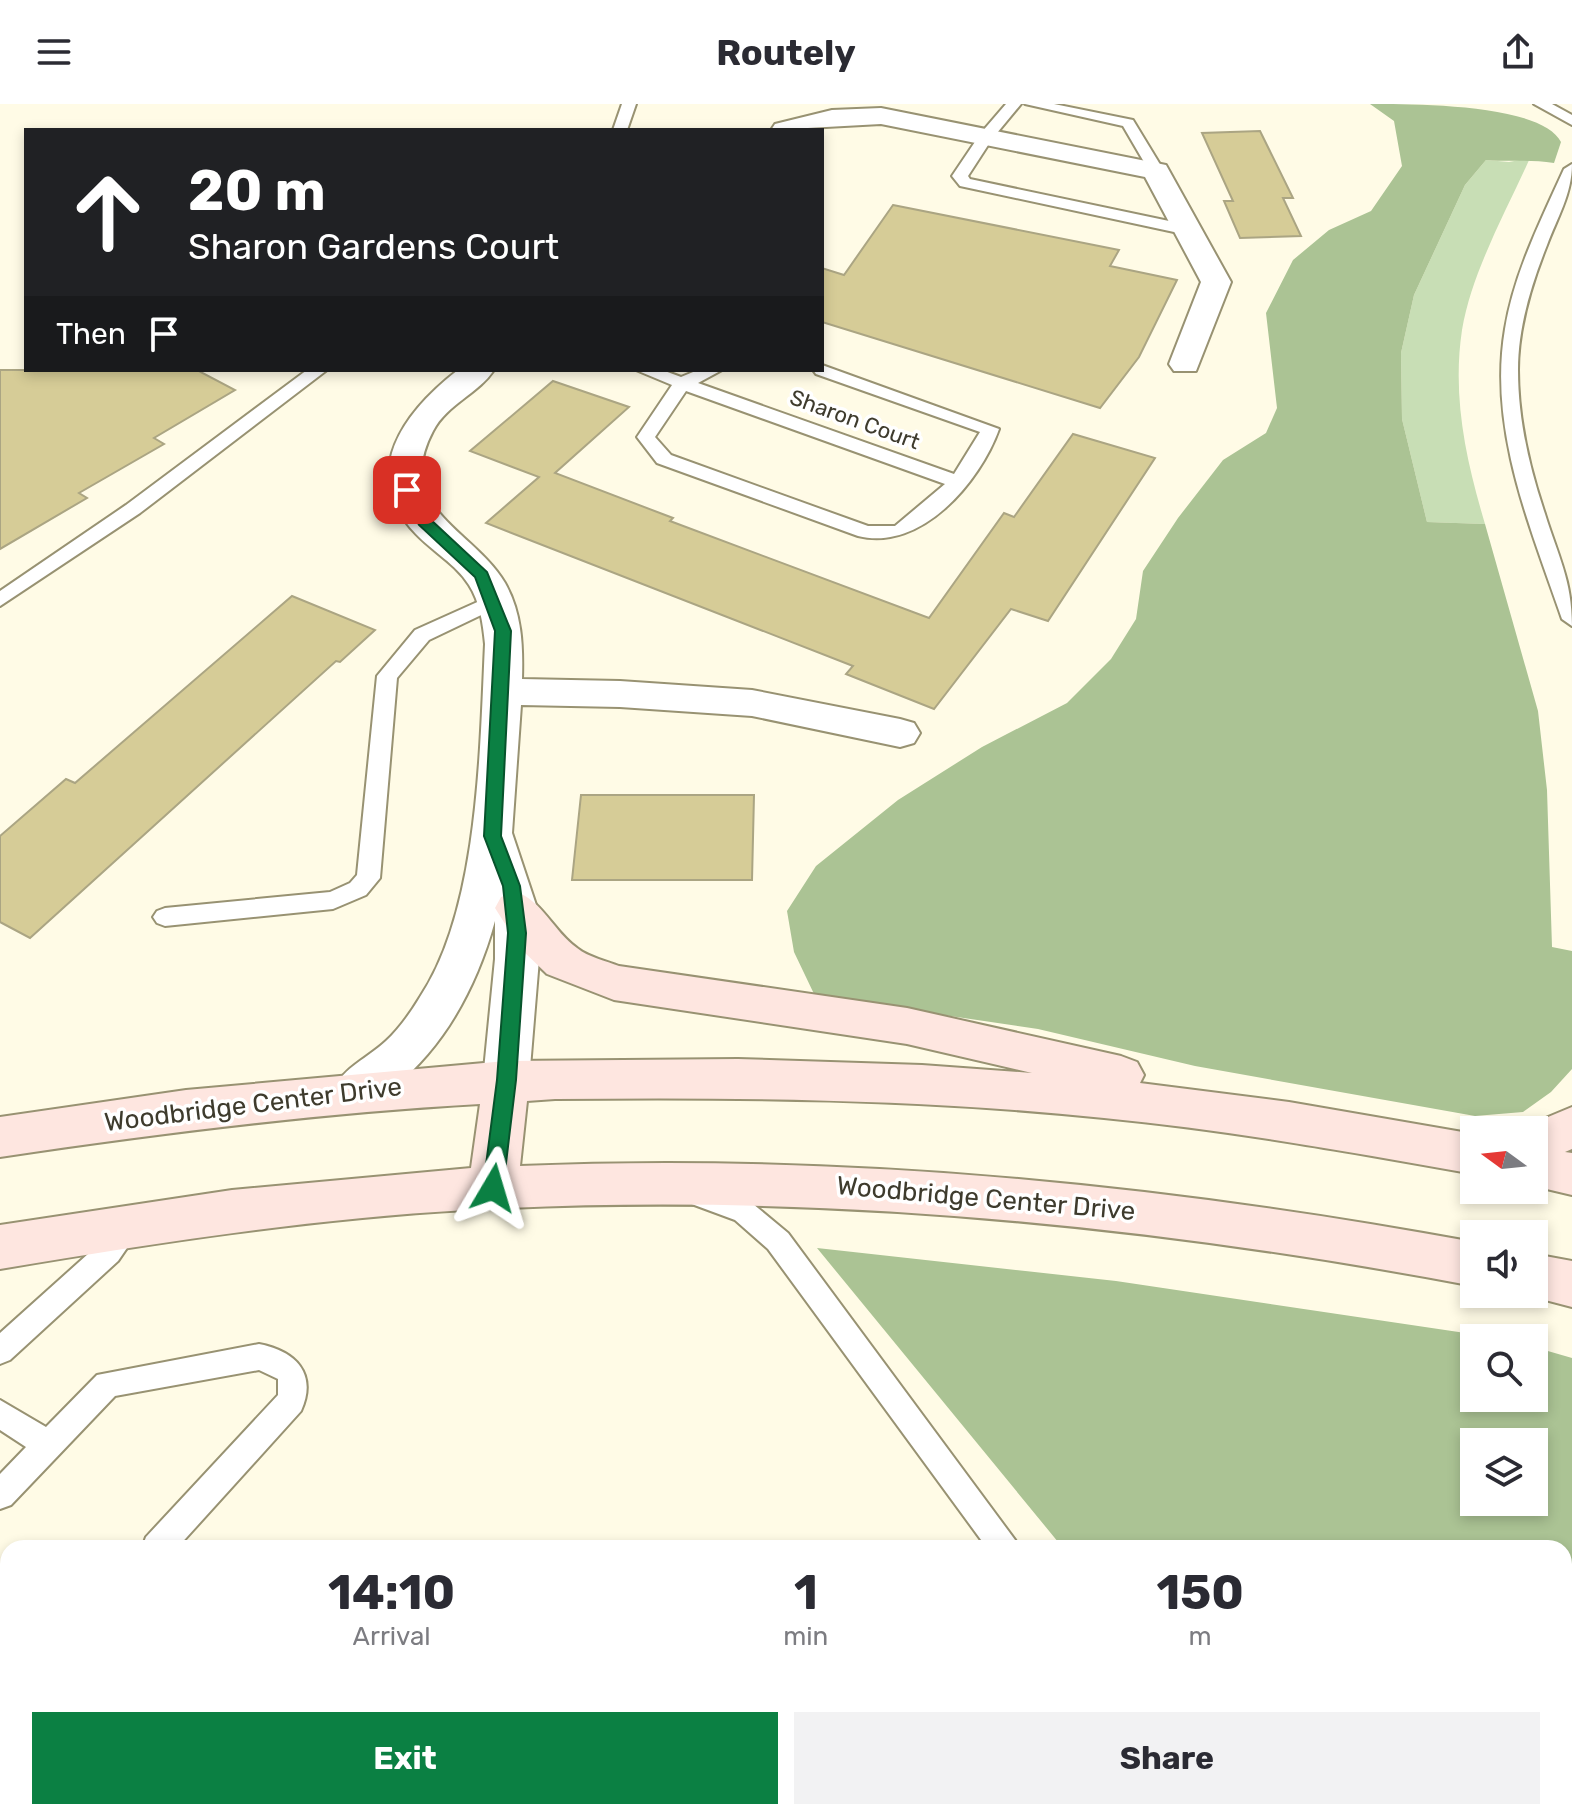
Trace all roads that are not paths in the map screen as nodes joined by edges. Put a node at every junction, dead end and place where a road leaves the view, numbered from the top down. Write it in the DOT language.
graph roads {
  1 [pos="629,104"];
  2 [pos="1014,104"];
  3 [pos="1032,104"];
  4 [pos="1541,104"];
  5 [pos="1572,121"];
  6 [pos="621,128"];
  7 [pos="790,128"];
  8 [pos="986,136"];
  9 [pos="1572,169"];
  10 [pos="1156,171"];
  11 [pos="1188,230"];
  12 [pos="1185,364"];
  13 [pos="824,371"];
  14 [pos="315,372"];
  15 [pos="475,372"];
  16 [pos="651,372"];
  17 [pos="708,372"];
  18 [pos="682,383"];
  19 [pos="958,482"];
  20 [pos="0,600"];
  21 [pos="493,601"];
  22 [pos="1572,619"];
  23 [pos="502,692"];
  24 [pos="900,733"];
  25 [pos="493,836"];
  26 [pos="516,908"];
  27 [pos="165,917"];
  28 [pos="506,1080"];
  29 [pos="356,1090"];
  30 [pos="1572,1127"];
  31 [pos="1360,1133"];
  32 [pos="0,1137"];
  33 [pos="1548,1138"];
  34 [pos="1460,1150"];
  35 [pos="1548,1169"];
  36 [pos="1572,1174"];
  37 [pos="641,1183"];
  38 [pos="493,1188"];
  39 [pos="129,1226"];
  40 [pos="0,1247"];
  41 [pos="1460,1262"];
  42 [pos="1548,1279"];
  43 [pos="1572,1284"];
  44 [pos="0,1351"];
  45 [pos="0,1414"];
  46 [pos="48,1445"];
  47 [pos="0,1495"];
  48 [pos="164,1540"];
  49 [pos="1000,1540"];
  1 -- 6 [label="lane"];
  2 -- 8 [label="lane"];
  3 -- 10 [label="lane"];
  4 -- 5 [label="lane"];
  7 -- 8 [label="street"];
  8 -- 10 [label="street"];
  8 -- 11 [label="lane"];
  9 -- 22 [label="lane"];
  10 -- 11 [label="street"];
  11 -- 12 [label="street"];
  13 -- 19 [label="lane"];
  14 -- 20 [label="lane"];
  15 -- 21 [label="street"];
  16 -- 18 [label="lane, Sharon Court"];
  17 -- 18 [label="lane"];
  18 -- 19 [label="lane, Sharon Court"];
  18 -- 19 [label="lane"];
  21 -- 23 [label="street"];
  21 -- 27 [label="lane"];
  23 -- 24 [label="street"];
  23 -- 25 [label="street"];
  25 -- 26 [label="street"];
  25 -- 29 [label="street"];
  26 -- 28 [label="street"];
  26 -- 31 [label="street"];
  28 -- 29 [label="street, Woodbridge Center Drive"];
  28 -- 31 [label="street, Woodbridge Center Drive"];
  28 -- 38 [label="street"];
  29 -- 32 [label="street, Woodbridge Center Drive"];
  30 -- 33 [label="street"];
  31 -- 34 [label="street, Woodbridge Center Drive"];
  35 -- 36 [label="street"];
  37 -- 38 [label="street, Woodbridge Center Drive"];
  37 -- 41 [label="street, Woodbridge Center Drive"];
  37 -- 49 [label="lane"];
  38 -- 39 [label="street, Woodbridge Center Drive"];
  39 -- 40 [label="street, Woodbridge Center Drive"];
  39 -- 44 [label="lane"];
  42 -- 43 [label="street"];
  45 -- 46 [label="lane"];
  46 -- 47 [label="lane"];
  46 -- 48 [label="lane"];
}
